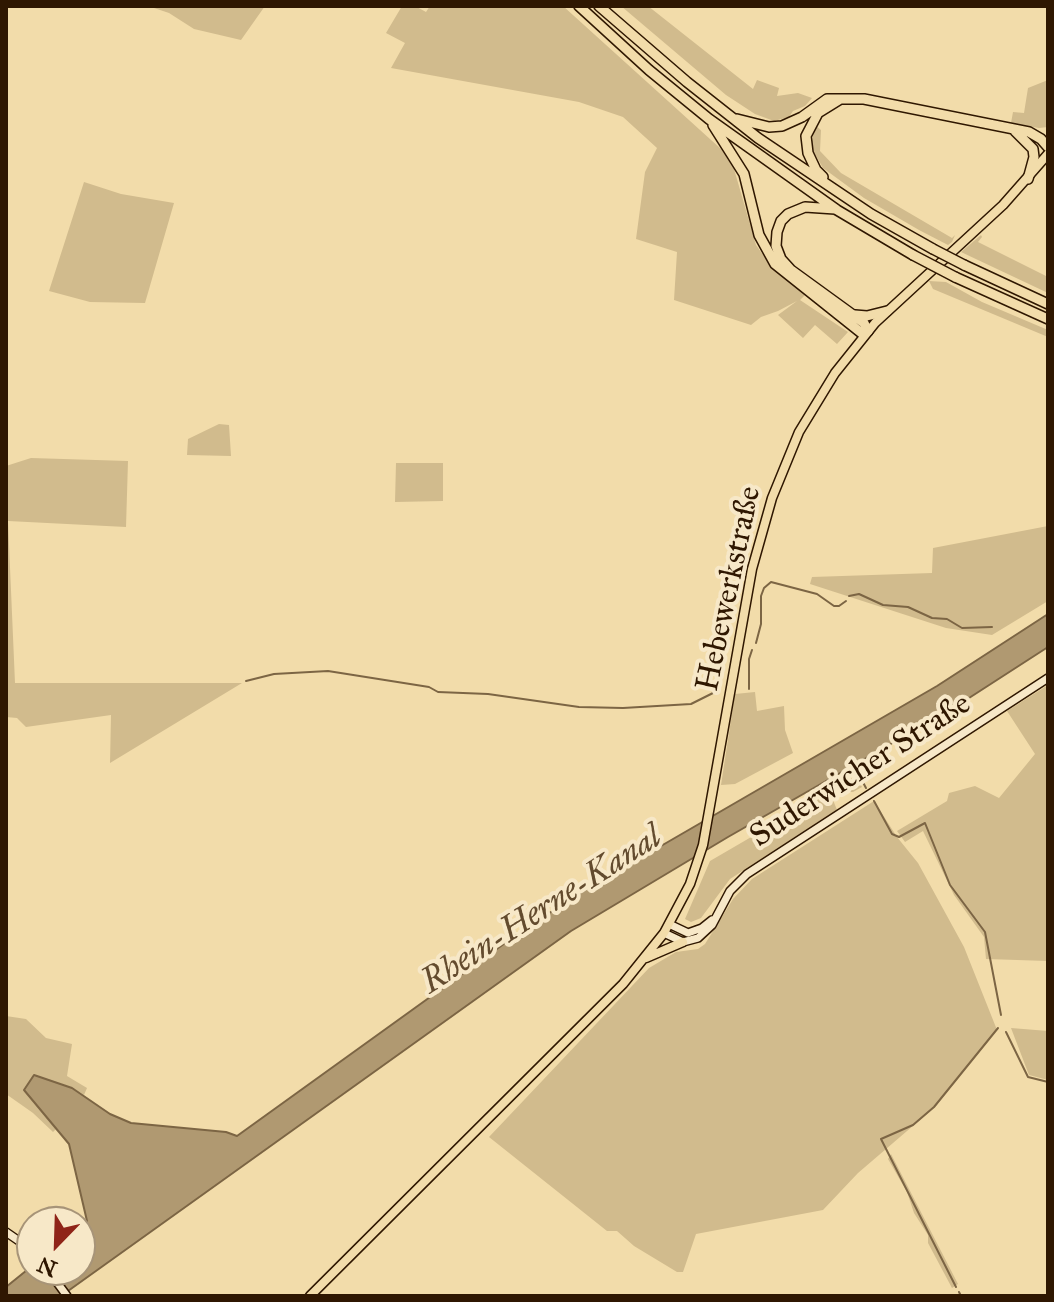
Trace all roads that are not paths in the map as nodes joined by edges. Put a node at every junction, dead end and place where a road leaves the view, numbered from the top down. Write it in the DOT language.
graph roads {
  1 [pos="579,6"];
  2 [pos="599,6"];
  3 [pos="839,99"];
  4 [pos="732,118"];
  5 [pos="709,119"];
  6 [pos="1048,131"];
  7 [pos="1020,132"];
  8 [pos="1048,151"];
  9 [pos="1028,179"];
  10 [pos="843,196"];
  11 [pos="837,210"];
  12 [pos="1048,304"];
  13 [pos="887,311"];
  14 [pos="854,315"];
  15 [pos="1048,319"];
  16 [pos="866,333"];
  17 [pos="1048,678"];
  18 [pos="714,918"];
  19 [pos="667,929"];
  20 [pos="683,942"];
  21 [pos="646,958"];
  22 [pos="310,1296"];
  1 -- 5 [label="highway"];
  2 -- 4 [label="highway"];
  3 -- 4 [label="highway"];
  3 -- 7 [label="highway"];
  3 -- 10 [label="highway"];
  4 -- 10 [label="highway"];
  5 -- 11 [label="highway"];
  5 -- 16 [label="highway"];
  6 -- 7 [label="highway"];
  7 -- 8 [label="highway"];
  7 -- 9 [label="highway"];
  8 -- 9 [label="main road, Hebewerkstraße"];
  9 -- 13 [label="main road, Hebewerkstraße"];
  10 -- 12 [label="highway, bridge"];
  11 -- 14 [label="highway"];
  11 -- 15 [label="highway, bridge"];
  13 -- 14 [label="highway"];
  13 -- 16 [label="main road, Hebewerkstraße"];
  14 -- 16 [label="highway"];
  16 -- 19 [label="main road, Hebewerkstraße"];
  17 -- 18 [label="main road, Suderwicher Straße"];
  18 -- 19 [label="main road"];
  18 -- 20 [label="main road, Suderwicher Straße"];
  19 -- 20 [label="main road"];
  19 -- 21 [label="main road, Hebewerkstraße"];
  20 -- 21 [label="main road"];
  21 -- 22 [label="main road, Hebewerkstraße"];
}
